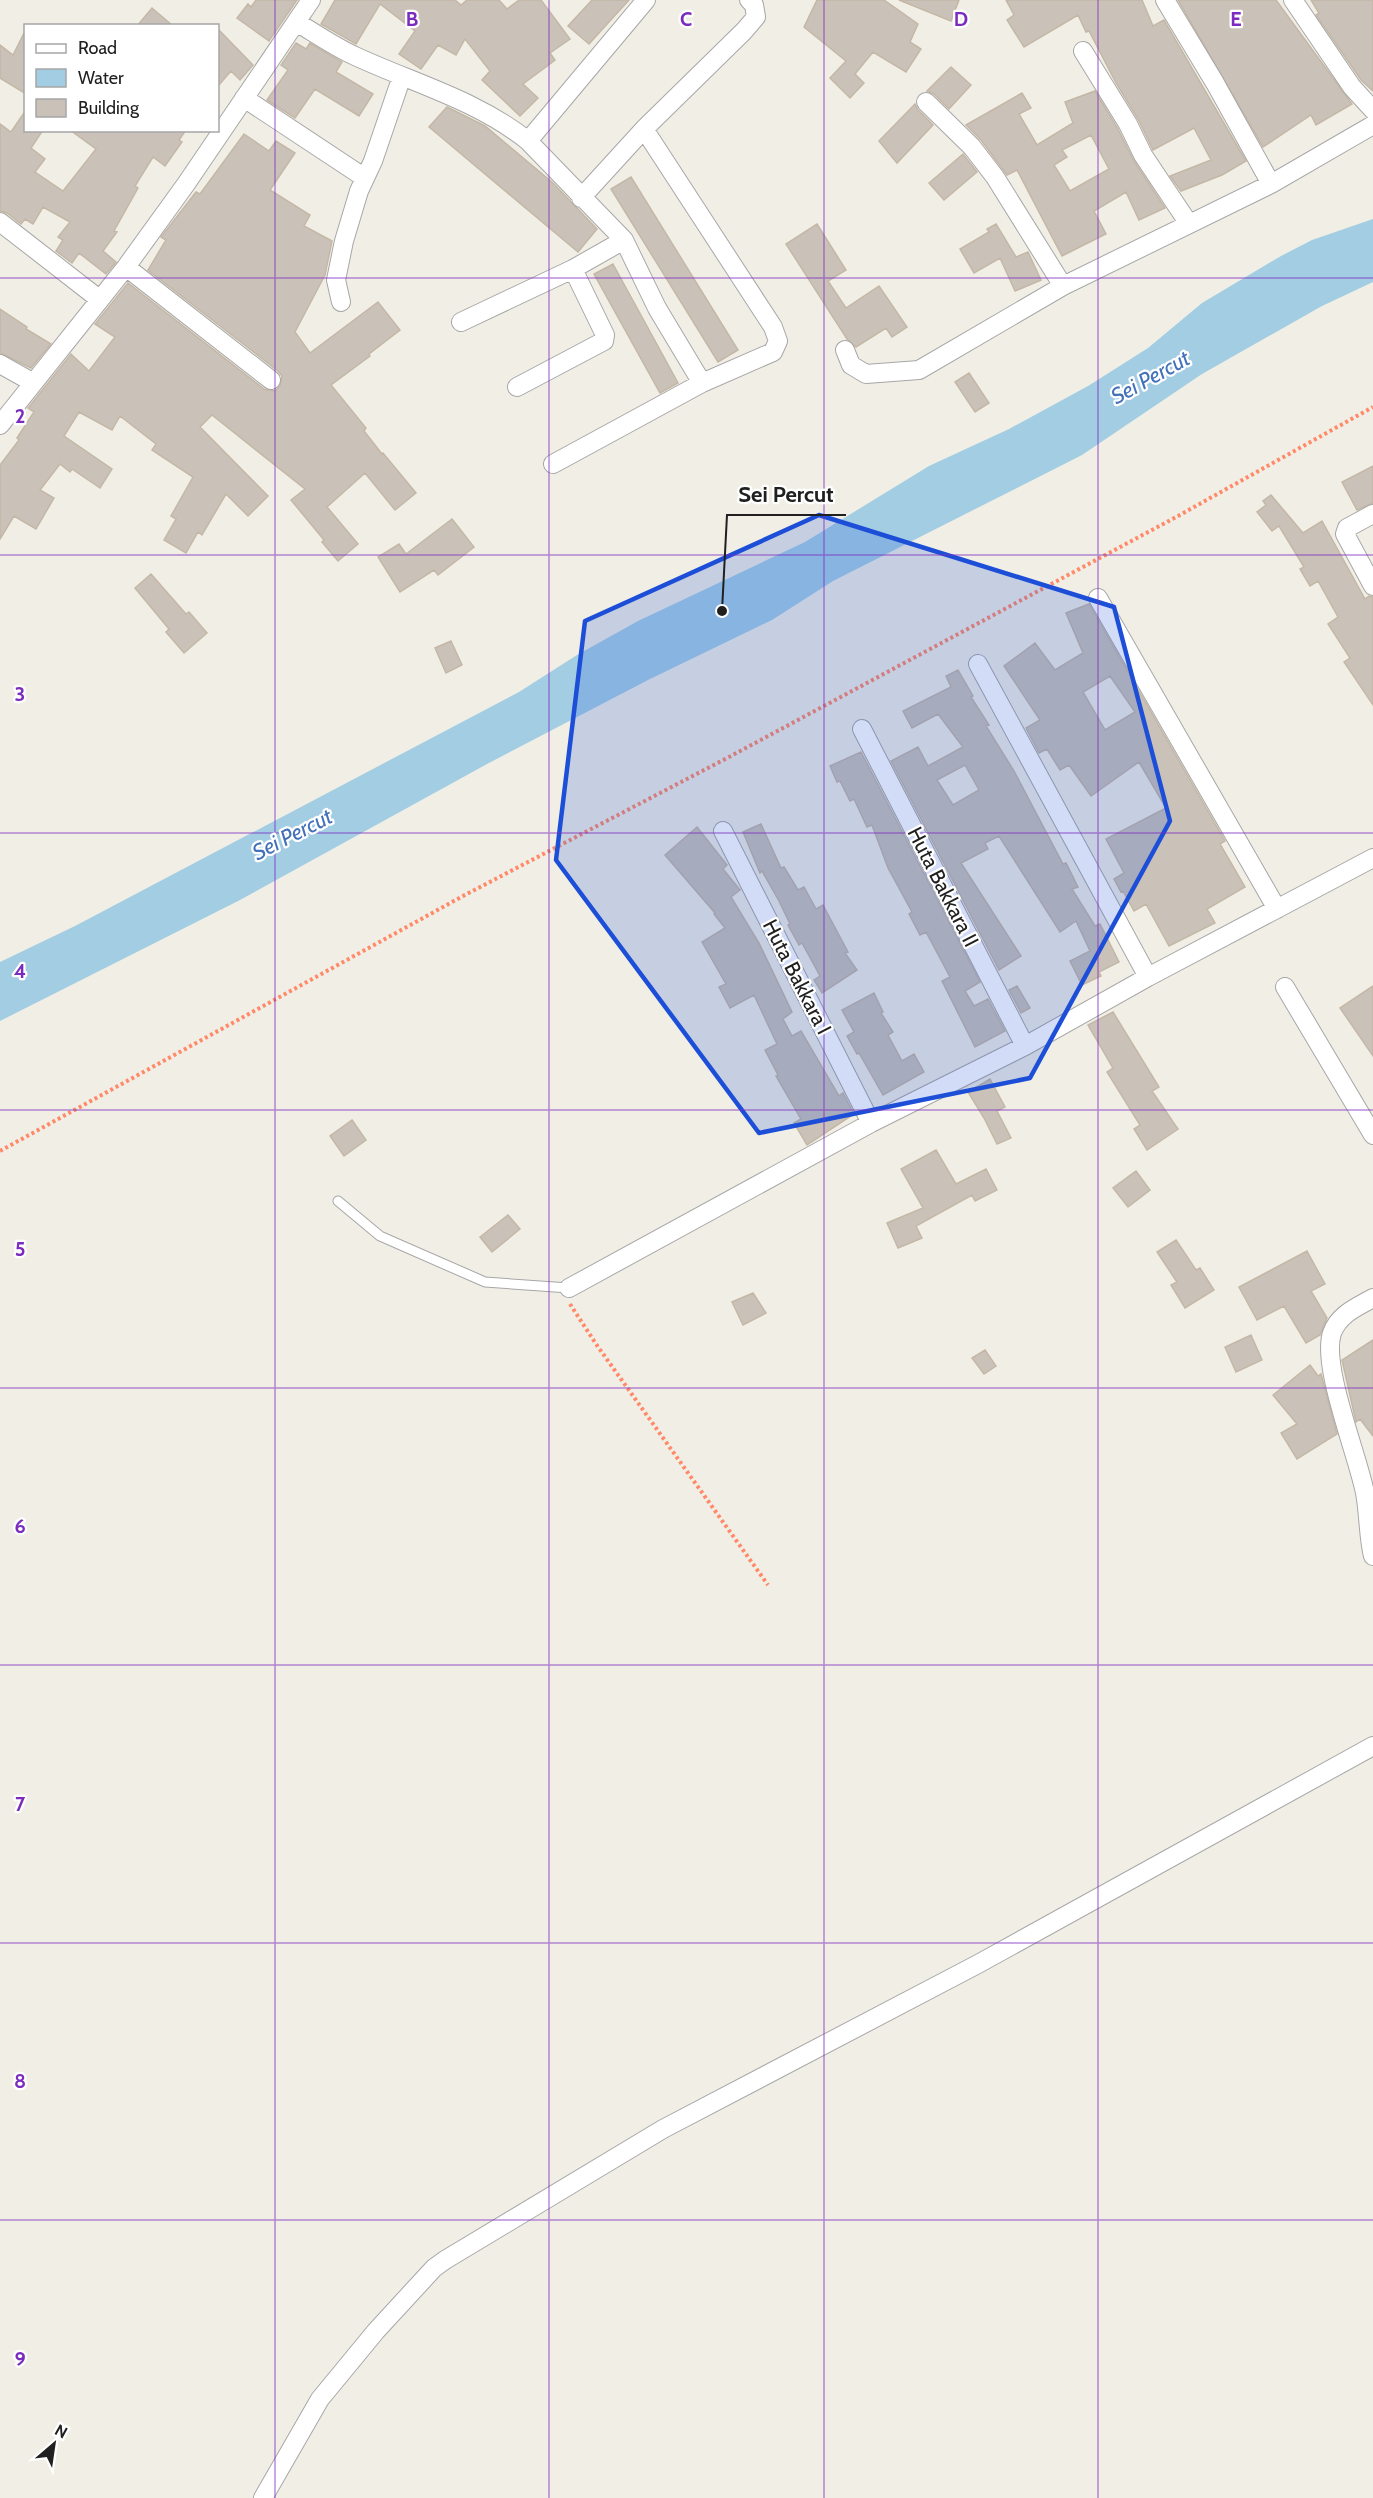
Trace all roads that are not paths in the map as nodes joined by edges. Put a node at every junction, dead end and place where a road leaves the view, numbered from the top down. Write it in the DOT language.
graph roads {
  1 [pos="312,0"];
  2 [pos="646,0"];
  3 [pos="749,0"];
  4 [pos="1165,0"];
  5 [pos="1293,0"];
  6 [pos="296,21"];
  7 [pos="1083,51"];
  8 [pos="402,76"];
  9 [pos="244,98"];
  10 [pos="927,102"];
  11 [pos="1373,110"];
  12 [pos="1373,125"];
  13 [pos="644,129"];
  14 [pos="528,141"];
  15 [pos="365,177"];
  16 [pos="1271,184"];
  17 [pos="581,198"];
  18 [pos="0,222"];
  19 [pos="1189,224"];
  20 [pos="624,240"];
  21 [pos="126,267"];
  22 [pos="573,269"];
  23 [pos="1063,286"];
  24 [pos="99,299"];
  25 [pos="341,302"];
  26 [pos="461,322"];
  27 [pos="845,350"];
  28 [pos="0,364"];
  29 [pos="271,380"];
  30 [pos="32,382"];
  31 [pos="702,383"];
  32 [pos="517,387"];
  33 [pos="0,425"];
  34 [pos="553,464"];
  35 [pos="1373,514"];
  36 [pos="1373,586"];
  37 [pos="1098,598"];
  38 [pos="978,664"];
  39 [pos="862,729"];
  40 [pos="723,831"];
  41 [pos="1373,858"];
  42 [pos="1277,909"];
  43 [pos="1148,977"];
  44 [pos="1285,987"];
  45 [pos="1025,1046"];
  46 [pos="871,1123"];
  47 [pos="1373,1135"];
  48 [pos="338,1201"];
  49 [pos="569,1288"];
  50 [pos="1373,1298"];
  51 [pos="1373,1556"];
  52 [pos="1373,1746"];
  53 [pos="263,2498"];
  1 -- 6 [label="street"];
  2 -- 14 [label="street"];
  3 -- 13 [label="street"];
  4 -- 16 [label="street"];
  5 -- 11 [label="street"];
  6 -- 8 [label="street"];
  6 -- 9 [label="street"];
  7 -- 19 [label="street"];
  8 -- 14 [label="street"];
  8 -- 15 [label="street"];
  9 -- 15 [label="street"];
  9 -- 21 [label="street"];
  10 -- 23 [label="street"];
  12 -- 16 [label="street"];
  13 -- 17 [label="street"];
  13 -- 31 [label="street"];
  14 -- 17 [label="street"];
  15 -- 25 [label="street"];
  16 -- 19 [label="street"];
  17 -- 20 [label="street"];
  18 -- 24 [label="street"];
  19 -- 23 [label="street"];
  20 -- 22 [label="street"];
  20 -- 31 [label="street"];
  21 -- 24 [label="street"];
  21 -- 29 [label="street"];
  22 -- 26 [label="street"];
  22 -- 32 [label="street"];
  23 -- 27 [label="street"];
  24 -- 30 [label="street"];
  28 -- 30 [label="street"];
  30 -- 33 [label="street"];
  31 -- 34 [label="street"];
  35 -- 36 [label="street"];
  37 -- 42 [label="street"];
  38 -- 43 [label="street"];
  39 -- 45 [label="street, Huta Bakkara II"];
  40 -- 46 [label="street, Huta Bakkara I"];
  41 -- 42 [label="street"];
  42 -- 43 [label="street"];
  43 -- 45 [label="street"];
  44 -- 47 [label="street"];
  45 -- 46 [label="street"];
  46 -- 49 [label="street"];
  48 -- 49 [label="lane"];
  50 -- 51 [label="street"];
  52 -- 53 [label="street"];
}
